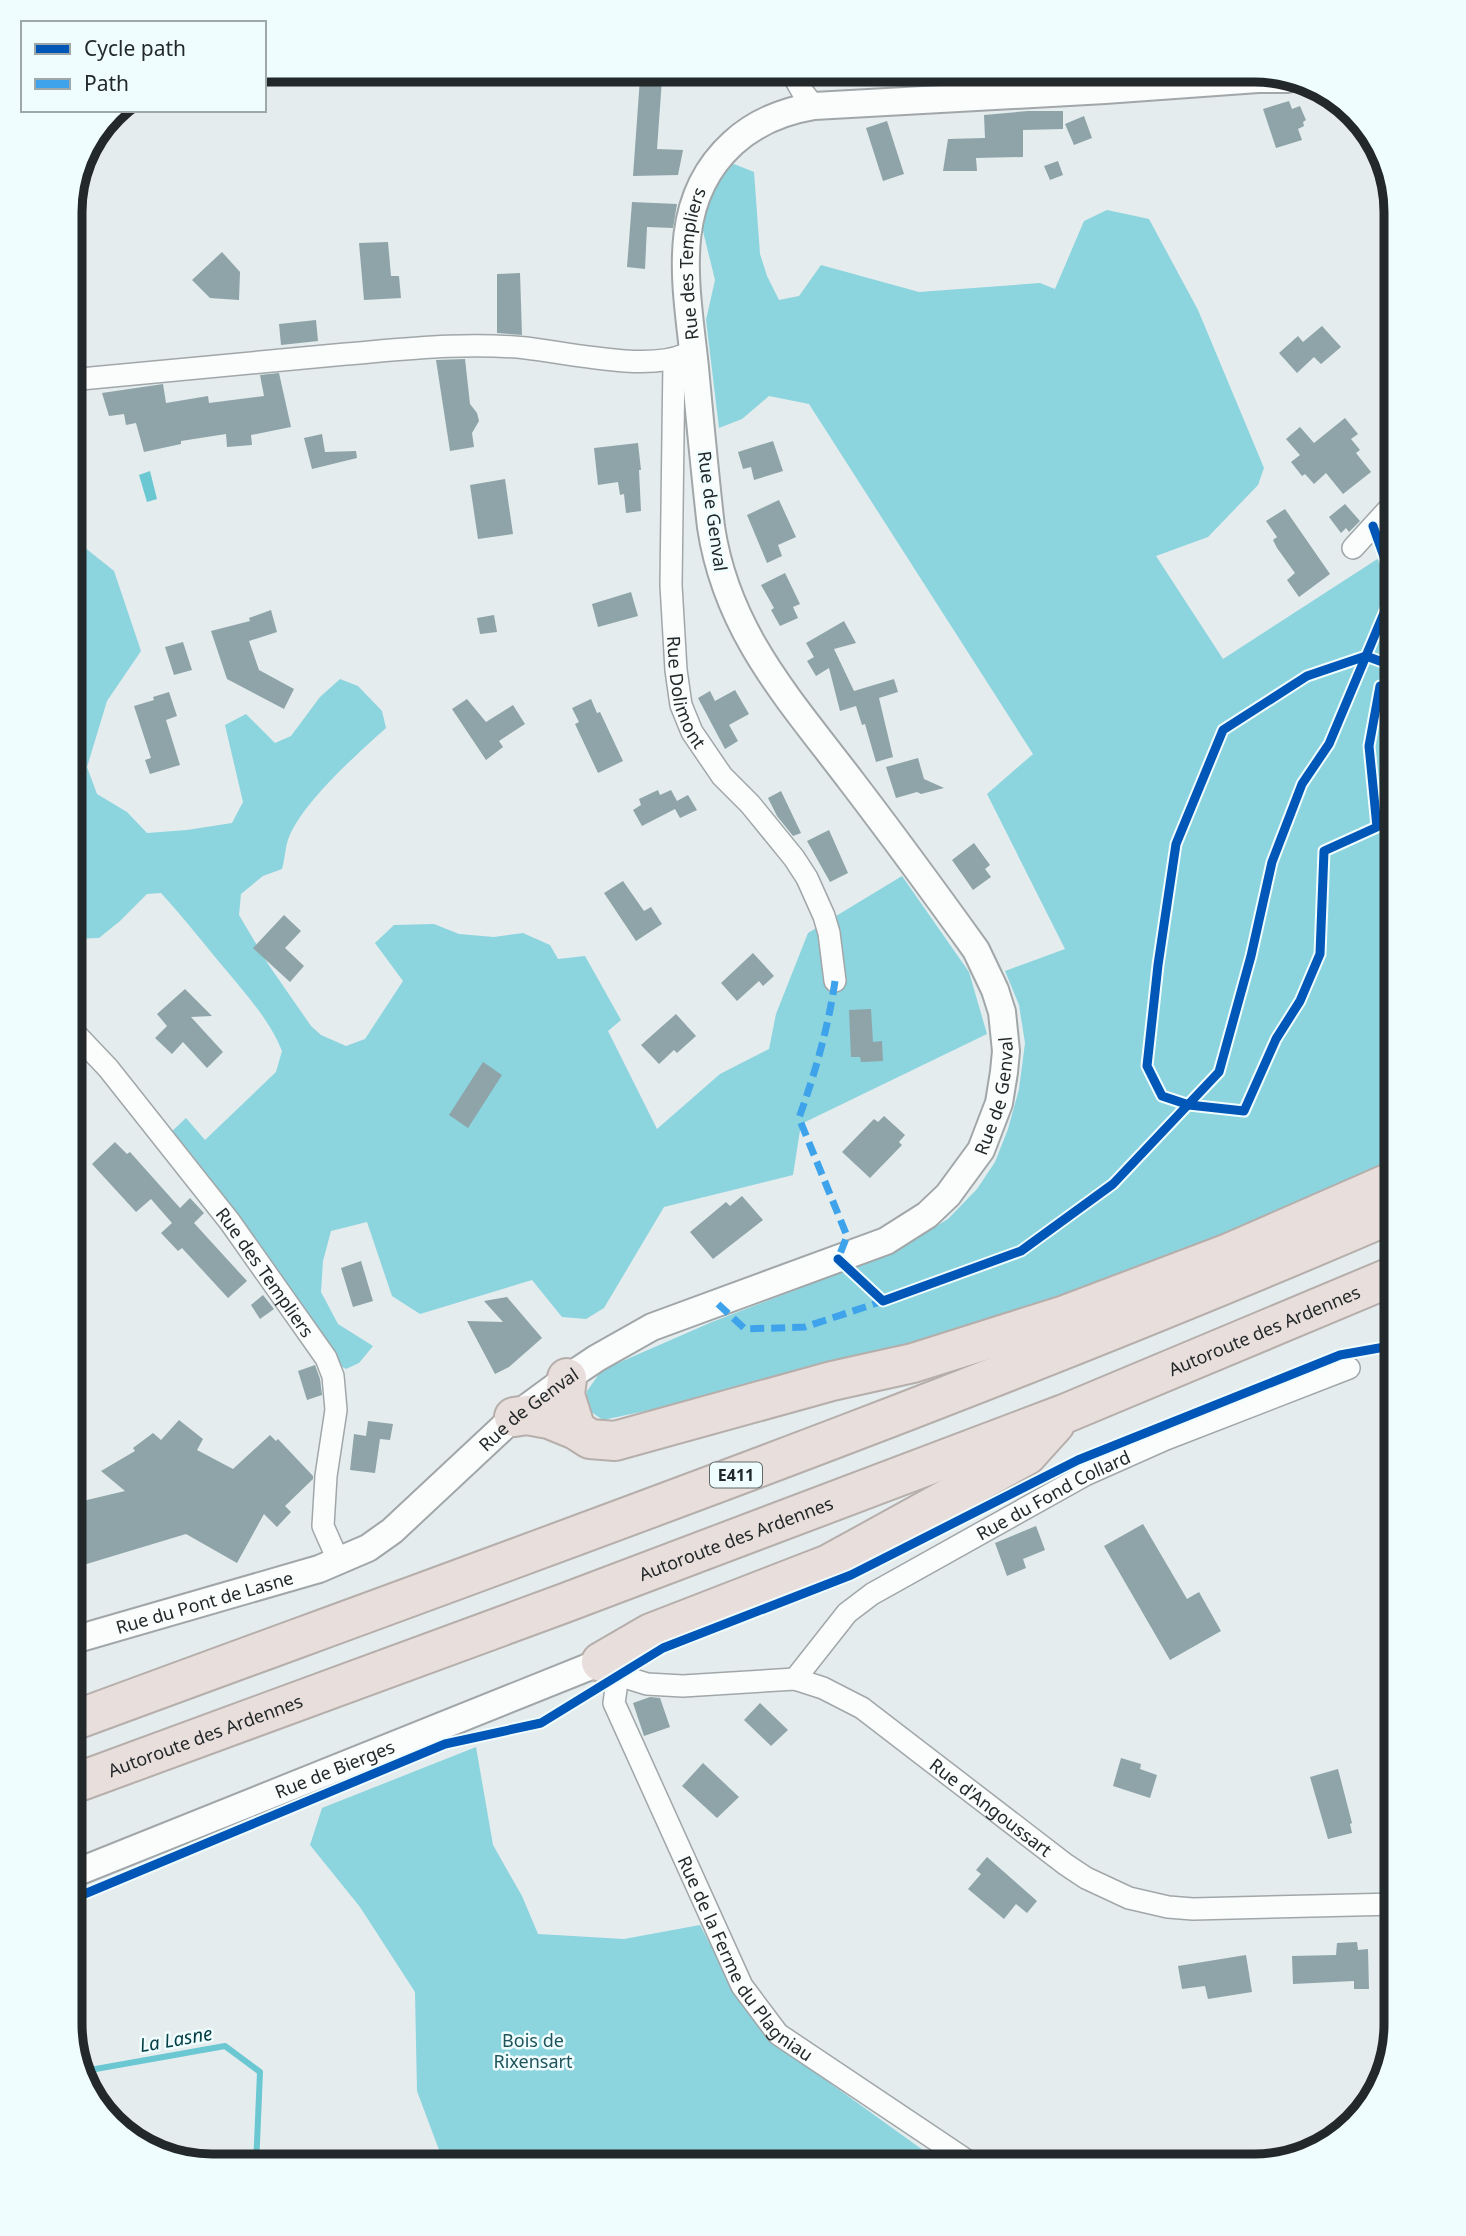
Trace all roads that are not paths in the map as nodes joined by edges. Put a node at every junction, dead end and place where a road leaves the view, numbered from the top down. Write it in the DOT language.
graph roads {
  1 [pos="797,83"];
  2 [pos="1123,83"];
  3 [pos="814,106"];
  4 [pos="683,356"];
  5 [pos="83,379"];
  6 [pos="1384,514"];
  7 [pos="1353,548"];
  8 [pos="835,981"];
  9 [pos="83,1041"];
  10 [pos="1384,1185"];
  11 [pos="1384,1217"];
  12 [pos="1384,1280"];
  13 [pos="1349,1368"];
  14 [pos="567,1378"];
  15 [pos="1064,1414"];
  16 [pos="514,1417"];
  17 [pos="576,1430"];
  18 [pos="338,1560"];
  19 [pos="82,1637"];
  20 [pos="610,1669"];
  21 [pos="795,1679"];
  22 [pos="82,1717"];
  23 [pos="82,1782"];
  24 [pos="82,1870"];
  25 [pos="1384,1904"];
  26 [pos="957,2154"];
  1 -- 3 [label="street"];
  2 -- 3 [label="street, Rue des Templiers"];
  3 -- 4 [label="street, Rue des Templiers"];
  4 -- 5 [label="street, Rue des Templiers"];
  4 -- 8 [label="street, Rue Dolimont"];
  4 -- 14 [label="street, Rue de Genval"];
  6 -- 7 [label="street"];
  9 -- 18 [label="street, Rue des Templiers"];
  10 -- 17 [label="highway"];
  11 -- 22 [label="highway, E411"];
  12 -- 15 [label="highway, Autoroute des Ardennes"];
  13 -- 21 [label="street, Rue du Fond Collard"];
  14 -- 16 [label="street, Rue de Genval"];
  14 -- 17 [label="highway"];
  15 -- 20 [label="highway"];
  15 -- 23 [label="highway, Autoroute des Ardennes"];
  16 -- 17 [label="highway"];
  16 -- 18 [label="street, Rue de Genval"];
  18 -- 19 [label="street, Rue du Pont de Lasne"];
  20 -- 21 [label="street, Rue d'Angoussart"];
  20 -- 24 [label="street, Rue de Bierges"];
  20 -- 26 [label="street, Rue de la Ferme du Plagniau"];
  21 -- 25 [label="street, Rue d'Angoussart"];
}
